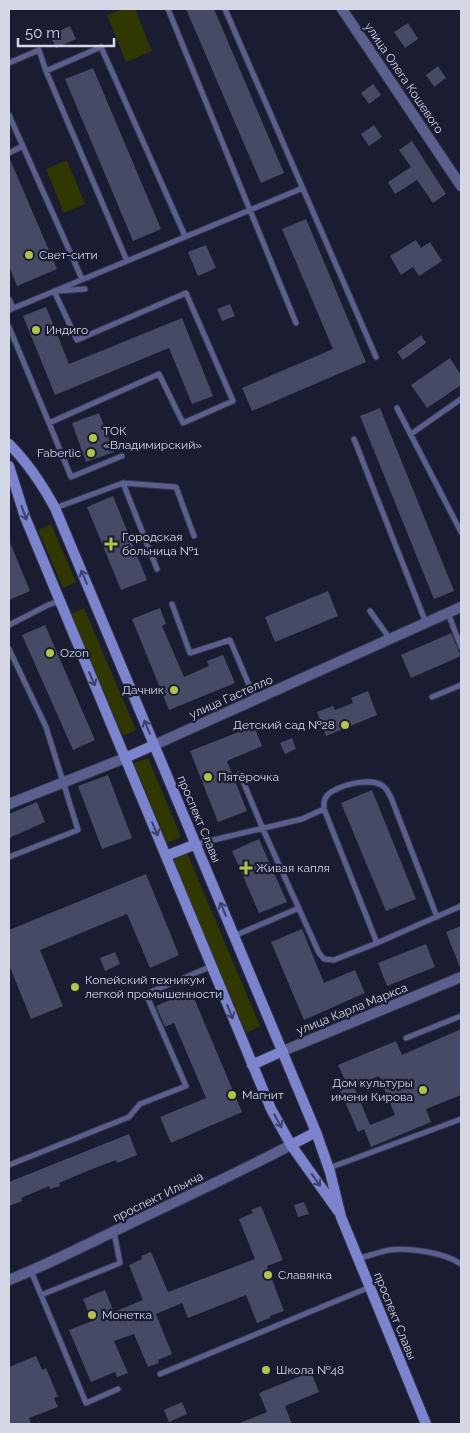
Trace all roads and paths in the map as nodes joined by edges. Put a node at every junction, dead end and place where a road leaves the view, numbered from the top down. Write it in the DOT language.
graph roads {
  1 [pos="168,9"];
  2 [pos="225,9"];
  3 [pos="342,9"];
  4 [pos="9,63"];
  5 [pos="46,71"];
  6 [pos="9,115"];
  7 [pos="23,146"];
  8 [pos="9,154"];
  9 [pos="461,186"];
  10 [pos="303,188"];
  11 [pos="250,210"];
  12 [pos="185,236"];
  13 [pos="127,261"];
  14 [pos="82,279"];
  15 [pos="85,289"];
  16 [pos="54,291"];
  17 [pos="9,299"];
  18 [pos="11,309"];
  19 [pos="296,323"];
  20 [pos="9,327"];
  21 [pos="376,357"];
  22 [pos="461,399"];
  23 [pos="397,408"];
  24 [pos="49,423"];
  25 [pos="411,434"];
  26 [pos="354,439"];
  27 [pos="9,444"];
  28 [pos="122,456"];
  29 [pos="9,466"];
  30 [pos="123,483"];
  31 [pos="55,508"];
  32 [pos="461,532"];
  33 [pos="194,536"];
  34 [pos="157,569"];
  35 [pos="60,601"];
  36 [pos="172,604"];
  37 [pos="461,607"];
  38 [pos="370,611"];
  39 [pos="448,613"];
  40 [pos="426,623"];
  41 [pos="9,625"];
  42 [pos="390,639"];
  43 [pos="461,647"];
  44 [pos="9,649"];
  45 [pos="461,685"];
  46 [pos="432,697"];
  47 [pos="255,700"];
  48 [pos="154,745"];
  49 [pos="125,758"];
  50 [pos="240,774"];
  51 [pos="62,783"];
  52 [pos="9,804"];
  53 [pos="324,809"];
  54 [pos="262,828"];
  55 [pos="196,844"];
  56 [pos="166,856"];
  57 [pos="9,857"];
  58 [pos="461,906"];
  59 [pos="299,908"];
  60 [pos="437,918"];
  61 [pos="234,936"];
  62 [pos="377,943"];
  63 [pos="212,966"];
  64 [pos="461,977"];
  65 [pos="461,1016"];
  66 [pos="406,1038"];
  67 [pos="283,1051"];
  68 [pos="252,1065"];
  69 [pos="461,1119"];
  70 [pos="316,1132"];
  71 [pos="291,1144"];
  72 [pos="9,1166"];
  73 [pos="329,1168"];
  74 [pos="341,1217"];
  75 [pos="114,1232"];
  76 [pos="358,1258"];
  77 [pos="461,1264"];
  78 [pos="31,1271"];
  79 [pos="9,1280"];
  80 [pos="370,1286"];
  81 [pos="41,1295"];
  82 [pos="160,1374"];
  83 [pos="118,1389"];
  84 [pos="426,1424"];
  1 -- 11 [label="lane"];
  2 -- 10 [label="lane"];
  3 -- 9 [label="street, улица Олега Кошевого"];
  4 -- 5 [label="lane"];
  5 -- 12 [label="lane"];
  5 -- 13 [label="lane"];
  6 -- 7 [label="lane"];
  7 -- 8 [label="lane"];
  7 -- 14 [label="lane"];
  10 -- 11 [label="lane"];
  10 -- 21 [label="lane"];
  11 -- 12 [label="lane"];
  11 -- 19 [label="lane"];
  12 -- 13 [label="lane"];
  13 -- 14 [label="lane"];
  14 -- 16 [label="lane"];
  15 -- 16 [label="lane"];
  16 -- 18 [label="lane"];
  16 -- 24 [label="lane"];
  17 -- 18 [label="lane"];
  20 -- 24 [label="lane"];
  22 -- 25 [label="lane"];
  23 -- 25 [label="lane"];
  24 -- 28 [label="lane"];
  25 -- 32 [label="lane"];
  26 -- 40 [label="lane"];
  27 -- 31 [label="main road, проспект Славы"];
  29 -- 35 [label="main road, проспект Славы, one-way"];
  30 -- 31 [label="lane"];
  30 -- 33 [label="lane"];
  30 -- 34 [label="lane"];
  48 -- 31 [label="main road, проспект Славы, one-way"];
  35 -- 41 [label="lane"];
  35 -- 49 [label="main road, проспект Славы, one-way"];
  36 -- 47 [label="lane"];
  37 -- 39 [label="street, улица Гастелло"];
  38 -- 42 [label="lane"];
  39 -- 40 [label="street, улица Гастелло"];
  39 -- 43 [label="lane"];
  40 -- 42 [label="street, улица Гастелло"];
  42 -- 47 [label="street, улица Гастелло"];
  44 -- 51 [label="lane"];
  45 -- 46 [label="lane"];
  47 -- 48 [label="street, улица Гастелло"];
  48 -- 49 [label="main road, улица Гастелло"];
  48 -- 55 [label="main road, проспект Славы"];
  49 -- 51 [label="street, улица Гастелло"];
  49 -- 56 [label="main road, проспект Славы, one-way"];
  50 -- 54 [label="lane"];
  51 -- 52 [label="street, улица Гастелло"];
  51 -- 57 [label="lane"];
  53 -- 54 [label="lane"];
  53 -- 60 [label="lane"];
  53 -- 62 [label="lane"];
  54 -- 55 [label="lane"];
  54 -- 59 [label="lane"];
  55 -- 56 [label="main road"];
  61 -- 55 [label="main road, проспект Славы, one-way"];
  56 -- 63 [label="main road, проспект Славы"];
  58 -- 60 [label="lane"];
  59 -- 61 [label="lane"];
  59 -- 62 [label="lane"];
  60 -- 62 [label="lane"];
  61 -- 67 [label="main road, проспект Славы"];
  63 -- 68 [label="main road, проспект Славы, one-way"];
  63 -- 72 [label="lane"];
  64 -- 67 [label="street, улица Карла Маркса"];
  65 -- 66 [label="lane"];
  67 -- 68 [label="main road, улица Карла Маркса"];
  67 -- 70 [label="main road, проспект Славы"];
  68 -- 71 [label="main road, проспект Славы, one-way"];
  69 -- 73 [label="lane"];
  70 -- 71 [label="main road, проспект Ильича"];
  70 -- 73 [label="main road, проспект Славы"];
  71 -- 74 [label="main road, проспект Славы, one-way"];
  71 -- 75 [label="street, проспект Ильича"];
  73 -- 74 [label="main road, проспект Славы"];
  74 -- 76 [label="main road, проспект Славы"];
  75 -- 78 [label="street, проспект Ильича"];
  75 -- 81 [label="lane"];
  76 -- 77 [label="lane"];
  76 -- 80 [label="main road, проспект Славы"];
  78 -- 79 [label="street, проспект Ильича"];
  78 -- 81 [label="lane"];
  80 -- 82 [label="lane"];
  80 -- 84 [label="main road, проспект Славы"];
  81 -- 83 [label="lane"];
}
